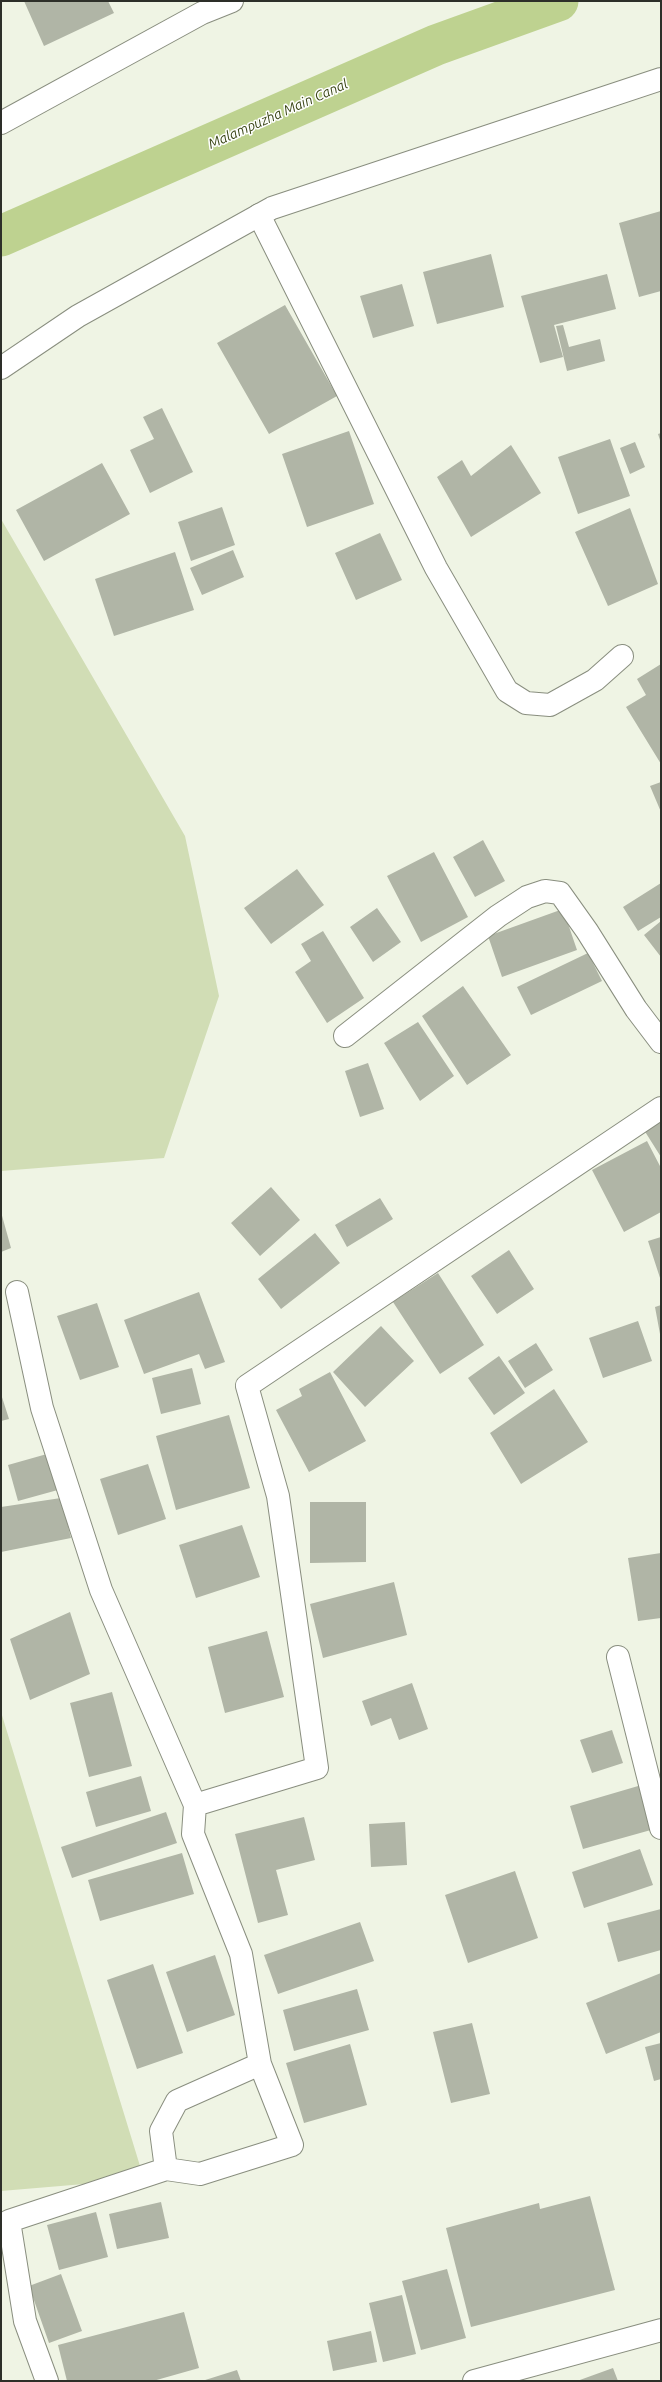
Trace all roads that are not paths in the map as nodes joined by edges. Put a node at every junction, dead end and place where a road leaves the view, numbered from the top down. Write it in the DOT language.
graph roads {
  1 [pos="232,1"];
  2 [pos="661,79"];
  3 [pos="1,124"];
  4 [pos="259,215"];
  5 [pos="1,368"];
  6 [pos="622,656"];
  7 [pos="345,1036"];
  8 [pos="661,1042"];
  9 [pos="661,1108"];
  10 [pos="17,1292"];
  11 [pos="618,1657"];
  12 [pos="195,1804"];
  13 [pos="661,1828"];
  14 [pos="260,2064"];
  15 [pos="166,2169"];
  16 [pos="661,2330"];
  17 [pos="47,2381"];
  18 [pos="474,2381"];
  1 -- 3 [label="street"];
  2 -- 4 [label="street"];
  4 -- 5 [label="street"];
  4 -- 6 [label="street"];
  7 -- 8 [label="street"];
  9 -- 12 [label="street"];
  10 -- 12 [label="street"];
  11 -- 13 [label="street"];
  12 -- 14 [label="street"];
  14 -- 15 [label="street"];
  14 -- 15 [label="street"];
  15 -- 17 [label="street"];
  16 -- 18 [label="street"];
}
